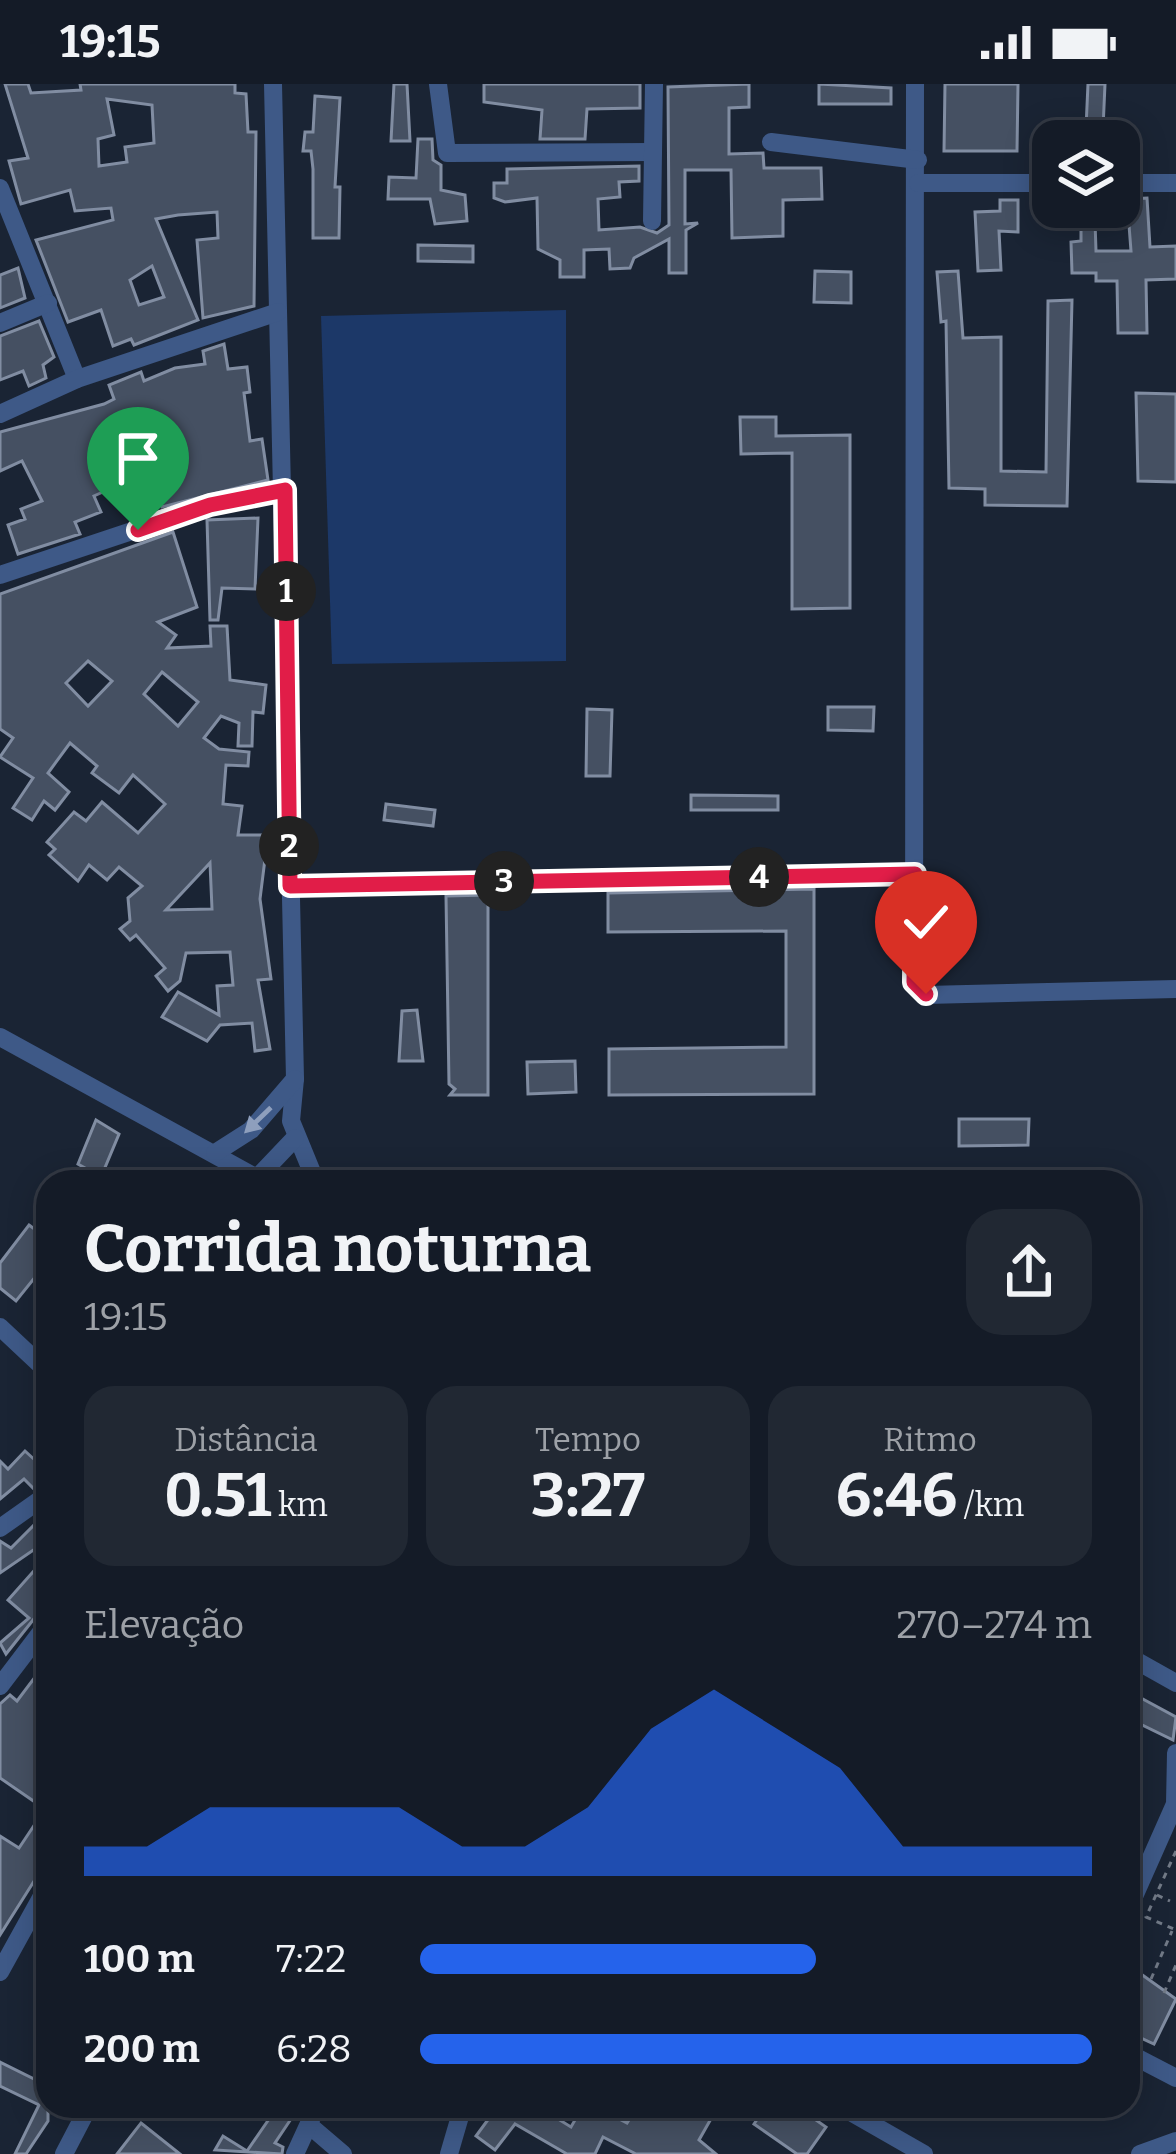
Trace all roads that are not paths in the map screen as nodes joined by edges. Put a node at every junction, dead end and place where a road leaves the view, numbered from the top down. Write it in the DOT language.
graph roads {
  1 [pos="273,84"];
  2 [pos="438,84"];
  3 [pos="653,84"];
  4 [pos="916,84"];
  5 [pos="771,142"];
  6 [pos="653,152"];
  7 [pos="917,160"];
  8 [pos="918,183"];
  9 [pos="1032,183"];
  10 [pos="1140,183"];
  11 [pos="1176,183"];
  12 [pos="0,188"];
  13 [pos="652,221"];
  14 [pos="48,303"];
  15 [pos="278,312"];
  16 [pos="0,323"];
  17 [pos="76,380"];
  18 [pos="0,414"];
  19 [pos="285,490"];
  20 [pos="0,575"];
  21 [pos="915,874"];
  22 [pos="290,886"];
  23 [pos="1176,989"];
  24 [pos="0,1037"];
  25 [pos="295,1079"];
  26 [pos="295,1138"];
  27 [pos="214,1153"];
  28 [pos="244,1170"];
  29 [pos="269,1170"];
  30 [pos="310,1170"];
  31 [pos="0,1327"];
  32 [pos="36,1361"];
  33 [pos="36,1502"];
  34 [pos="0,1528"];
  35 [pos="36,1644"];
  36 [pos="1140,1663"];
  37 [pos="1176,1683"];
  38 [pos="0,1686"];
  39 [pos="1176,1753"];
  40 [pos="1140,1883"];
  41 [pos="36,1907"];
  42 [pos="0,1972"];
  43 [pos="1140,2059"];
  44 [pos="1176,2078"];
  45 [pos="82,2118"];
  46 [pos="311,2118"];
  47 [pos="459,2118"];
  48 [pos="861,2118"];
  49 [pos="308,2125"];
  50 [pos="1176,2141"];
  51 [pos="64,2154"];
  52 [pos="295,2154"];
  53 [pos="343,2154"];
  54 [pos="448,2154"];
  55 [pos="924,2154"];
  56 [pos="1140,2154"];
  1 -- 15 [label="street"];
  2 -- 6 [label="street"];
  3 -- 6 [label="street"];
  4 -- 7 [label="street"];
  5 -- 7 [label="street"];
  6 -- 13 [label="street"];
  7 -- 8 [label="street"];
  8 -- 9 [label="street"];
  8 -- 21 [label="street"];
  10 -- 11 [label="street"];
  12 -- 14 [label="street"];
  14 -- 16 [label="street"];
  14 -- 17 [label="street"];
  15 -- 17 [label="street"];
  15 -- 19 [label="street"];
  17 -- 18 [label="street"];
  19 -- 20 [label="street"];
  19 -- 22 [label="street"];
  21 -- 22 [label="street"];
  21 -- 23 [label="street"];
  22 -- 25 [label="street"];
  24 -- 27 [label="street"];
  25 -- 26 [label="street"];
  25 -- 27 [label="street, one-way"];
  26 -- 29 [label="street"];
  26 -- 30 [label="street"];
  27 -- 28 [label="street"];
  31 -- 32 [label="street"];
  33 -- 34 [label="street"];
  35 -- 38 [label="street"];
  36 -- 37 [label="street"];
  39 -- 40 [label="street"];
  41 -- 42 [label="street"];
  43 -- 44 [label="street"];
  45 -- 51 [label="street"];
  46 -- 49 [label="street"];
  47 -- 54 [label="street"];
  48 -- 55 [label="street"];
  49 -- 52 [label="street"];
  49 -- 53 [label="street"];
  50 -- 56 [label="street"];
}
